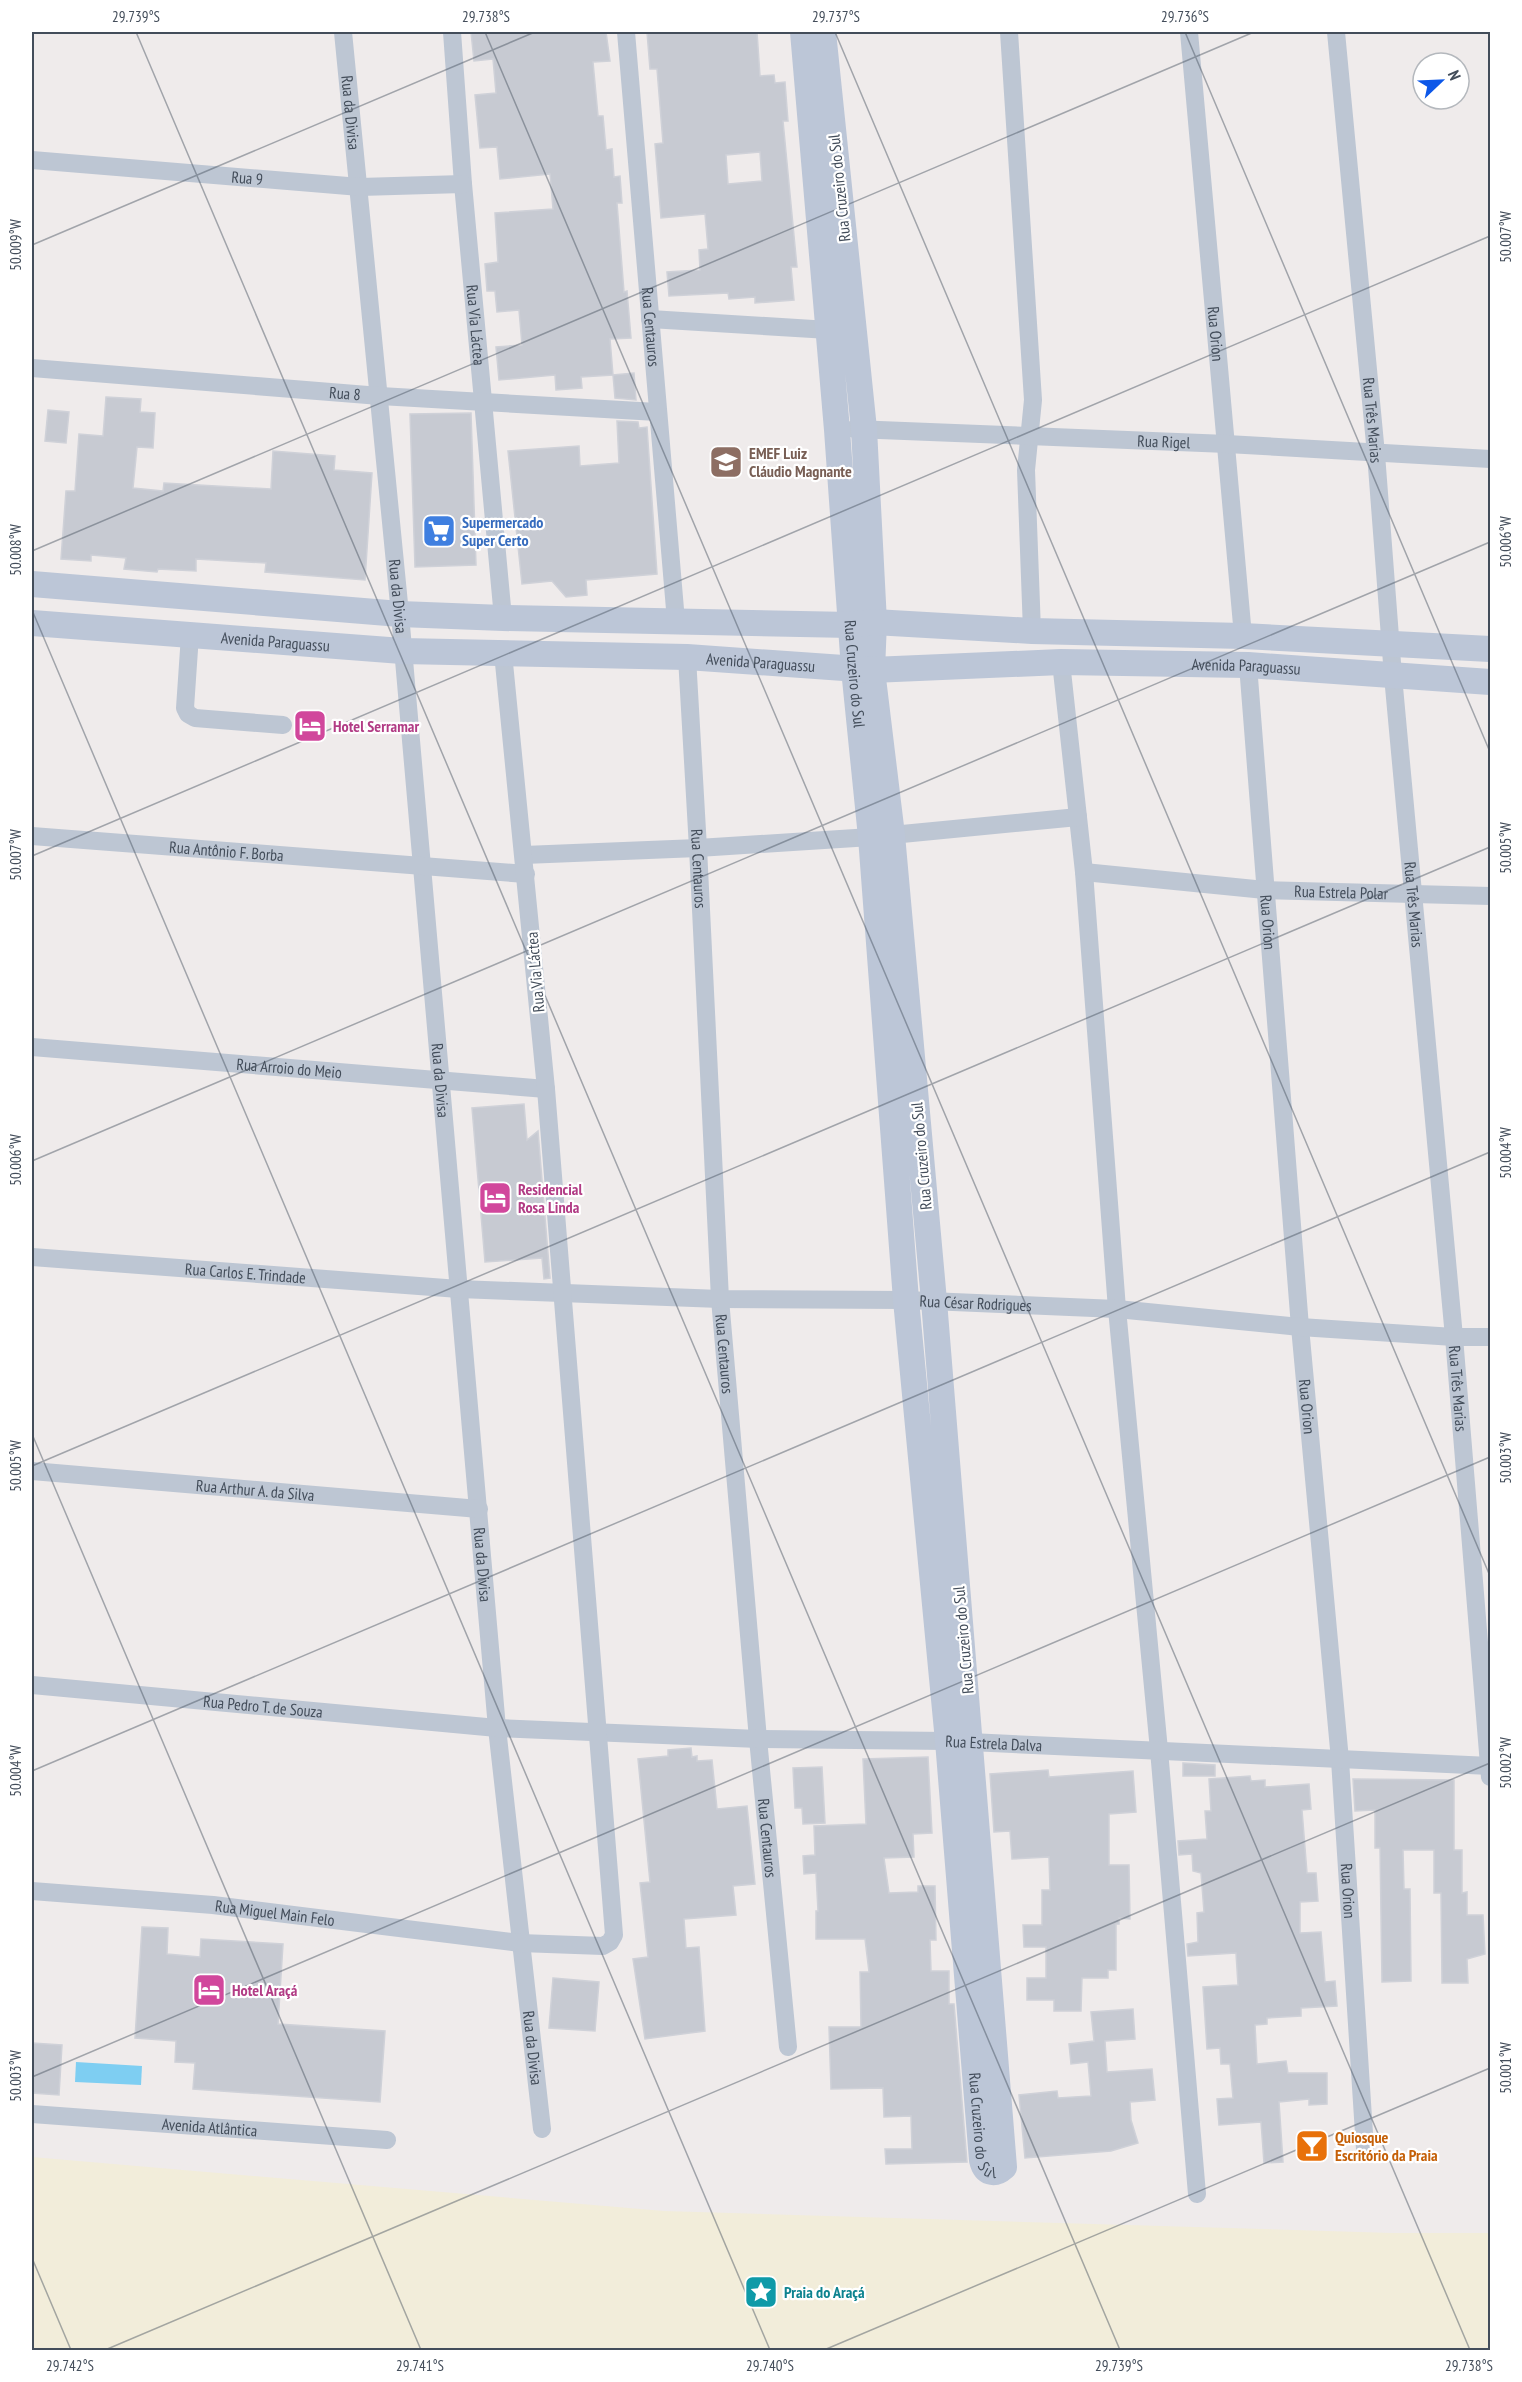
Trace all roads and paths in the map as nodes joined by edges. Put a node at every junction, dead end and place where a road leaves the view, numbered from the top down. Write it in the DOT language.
graph roads {
  1 [pos="343,32"];
  2 [pos="452,32"];
  3 [pos="626,32"];
  4 [pos="803,32"];
  5 [pos="823,32"];
  6 [pos="1009,32"];
  7 [pos="1189,32"];
  8 [pos="1336,32"];
  9 [pos="32,160"];
  10 [pos="463,184"];
  11 [pos="360,187"];
  12 [pos="650,319"];
  13 [pos="829,330"];
  14 [pos="32,368"];
  15 [pos="380,396"];
  16 [pos="482,402"];
  17 [pos="657,412"];
  18 [pos="864,429"];
  19 [pos="837,430"];
  20 [pos="1029,435"];
  21 [pos="1227,444"];
  22 [pos="1376,454"];
  23 [pos="1491,459"];
  24 [pos="32,584"];
  25 [pos="400,614"];
  26 [pos="503,618"];
  27 [pos="676,621"];
  28 [pos="32,623"];
  29 [pos="862,624"];
  30 [pos="1032,631"];
  31 [pos="190,635"];
  32 [pos="1243,636"];
  33 [pos="1391,644"];
  34 [pos="1491,649"];
  35 [pos="402,651"];
  36 [pos="503,653"];
  37 [pos="687,657"];
  38 [pos="1061,662"];
  39 [pos="1248,665"];
  40 [pos="863,670"];
  41 [pos="1393,676"];
  42 [pos="1491,682"];
  43 [pos="284,725"];
  44 [pos="1077,817"];
  45 [pos="32,836"];
  46 [pos="881,836"];
  47 [pos="699,848"];
  48 [pos="524,855"];
  49 [pos="423,867"];
  50 [pos="1084,872"];
  51 [pos="526,874"];
  52 [pos="1265,890"];
  53 [pos="1413,893"];
  54 [pos="1491,896"];
  55 [pos="32,1047"];
  56 [pos="441,1080"];
  57 [pos="546,1089"];
  58 [pos="903,1095"];
  59 [pos="32,1257"];
  60 [pos="459,1288"];
  61 [pos="561,1292"];
  62 [pos="720,1299"];
  63 [pos="906,1300"];
  64 [pos="934,1301"];
  65 [pos="1117,1309"];
  66 [pos="1300,1327"];
  67 [pos="1455,1337"];
  68 [pos="1491,1337"];
  69 [pos="32,1471"];
  70 [pos="479,1509"];
  71 [pos="947,1596"];
  72 [pos="32,1685"];
  73 [pos="496,1728"];
  74 [pos="596,1731"];
  75 [pos="758,1739"];
  76 [pos="959,1741"];
  77 [pos="1159,1750"];
  78 [pos="1340,1760"];
  79 [pos="1490,1766"];
  80 [pos="1491,1777"];
  81 [pos="32,1891"];
  82 [pos="520,1943"];
  83 [pos="982,2030"];
  84 [pos="788,2047"];
  85 [pos="32,2114"];
  86 [pos="542,2129"];
  87 [pos="387,2140"];
  88 [pos="1365,2149"];
  89 [pos="1197,2194"];
  1 -- 11 [label="street, Rua da Divisa"];
  2 -- 10 [label="street, Rua Via Láctea"];
  3 -- 12 [label="street, Rua Centauros"];
  4 -- 13 [label="street, Rua Cruzeiro do Sul"];
  5 -- 18 [label="street, Rua Cruzeiro do Sul"];
  6 -- 20 [label="street"];
  7 -- 21 [label="street, Rua Orion"];
  8 -- 22 [label="street, Rua Três Marias"];
  9 -- 11 [label="street, Rua 9"];
  10 -- 11 [label="street, Rua 9"];
  10 -- 16 [label="street, Rua Via Láctea"];
  11 -- 15 [label="street, Rua da Divisa"];
  12 -- 13 [label="street"];
  12 -- 17 [label="street, Rua Centauros"];
  13 -- 19 [label="street, Rua Cruzeiro do Sul"];
  14 -- 15 [label="street, Rua 8"];
  15 -- 16 [label="street, Rua 8"];
  15 -- 25 [label="street, Rua da Divisa"];
  16 -- 17 [label="street, Rua 8"];
  16 -- 26 [label="street, Rua Via Láctea"];
  17 -- 27 [label="street, Rua Centauros"];
  18 -- 19 [label="street, Rua Rigel"];
  18 -- 20 [label="street, Rua Rigel"];
  18 -- 29 [label="street, Rua Cruzeiro do Sul"];
  19 -- 29 [label="street, Rua Cruzeiro do Sul"];
  20 -- 21 [label="street, Rua Rigel"];
  20 -- 30 [label="street"];
  21 -- 22 [label="street, Rua Rigel"];
  21 -- 32 [label="street, Rua Orion"];
  22 -- 23 [label="street, Rua Rigel"];
  22 -- 33 [label="street, Rua Três Marias"];
  24 -- 25 [label="street, Avenida Paraguassu"];
  25 -- 26 [label="street, Avenida Paraguassu"];
  25 -- 35 [label="street, Rua da Divisa"];
  26 -- 27 [label="street, Avenida Paraguassu"];
  27 -- 29 [label="street, Avenida Paraguassu"];
  28 -- 31 [label="street, Avenida Paraguassu"];
  29 -- 30 [label="street, Avenida Paraguassu"];
  29 -- 40 [label="street, Rua Cruzeiro do Sul"];
  30 -- 32 [label="street, Avenida Paraguassu"];
  31 -- 35 [label="street, Avenida Paraguassu"];
  31 -- 43 [label="street"];
  32 -- 33 [label="street, Avenida Paraguassu"];
  33 -- 34 [label="street, Avenida Paraguassu"];
  33 -- 41 [label="street, Rua Três Marias"];
  35 -- 36 [label="street, Avenida Paraguassu"];
  35 -- 49 [label="street, Rua da Divisa"];
  36 -- 37 [label="street, Avenida Paraguassu"];
  36 -- 48 [label="street, Rua Via Láctea"];
  37 -- 40 [label="street, Avenida Paraguassu"];
  37 -- 47 [label="street, Rua Centauros"];
  38 -- 39 [label="street, Avenida Paraguassu"];
  38 -- 40 [label="street, Avenida Paraguassu"];
  38 -- 44 [label="street"];
  39 -- 41 [label="street, Avenida Paraguassu"];
  39 -- 52 [label="street, Rua Orion"];
  40 -- 46 [label="street, Rua Cruzeiro do Sul"];
  41 -- 42 [label="street, Avenida Paraguassu"];
  41 -- 53 [label="street, Rua Três Marias"];
  44 -- 46 [label="street"];
  44 -- 50 [label="street"];
  45 -- 49 [label="street, Rua Antônio F. Borba"];
  46 -- 47 [label="street"];
  46 -- 58 [label="street, Rua Cruzeiro do Sul"];
  47 -- 48 [label="street"];
  47 -- 62 [label="street, Rua Centauros"];
  48 -- 51 [label="street, Rua Via Láctea"];
  49 -- 51 [label="street, Rua Antônio F. Borba"];
  49 -- 56 [label="street, Rua da Divisa"];
  50 -- 52 [label="street, Rua Estrela Polar"];
  50 -- 65 [label="street"];
  51 -- 57 [label="street, Rua Via Láctea"];
  52 -- 53 [label="street, Rua Estrela Polar"];
  52 -- 66 [label="street, Rua Orion"];
  53 -- 54 [label="street, Rua Estrela Polar"];
  53 -- 67 [label="street, Rua Três Marias"];
  55 -- 56 [label="street, Rua Arroio do Meio"];
  56 -- 57 [label="street, Rua Arroio do Meio"];
  56 -- 60 [label="street, Rua da Divisa"];
  57 -- 61 [label="street, Rua Via Láctea"];
  58 -- 63 [label="street, Rua Cruzeiro do Sul"];
  58 -- 64 [label="street, Rua Cruzeiro do Sul"];
  59 -- 60 [label="street, Rua Carlos E. Trindade"];
  60 -- 61 [label="street, Rua César Rodrigues"];
  60 -- 70 [label="street, Rua da Divisa"];
  61 -- 62 [label="street, Rua César Rodrigues"];
  61 -- 74 [label="street, Rua Via Láctea"];
  62 -- 63 [label="street, Rua César Rodrigues"];
  62 -- 75 [label="street, Rua Centauros"];
  63 -- 64 [label="street, Rua César Rodrigues"];
  63 -- 71 [label="street, Rua Cruzeiro do Sul"];
  64 -- 65 [label="street, Rua César Rodrigues"];
  64 -- 71 [label="street, Rua Cruzeiro do Sul"];
  65 -- 66 [label="street, Rua César Rodrigues"];
  65 -- 77 [label="street"];
  66 -- 67 [label="street, Rua César Rodrigues"];
  66 -- 78 [label="street, Rua Orion"];
  67 -- 68 [label="street, Rua César Rodrigues"];
  67 -- 79 [label="street, Rua Três Marias"];
  69 -- 70 [label="street, Rua Arthur A. da Silva"];
  70 -- 73 [label="street, Rua da Divisa"];
  71 -- 76 [label="street, Rua Cruzeiro do Sul"];
  72 -- 73 [label="street, Rua Pedro T. de Souza"];
  73 -- 74 [label="street, Rua Estrela Dalva"];
  73 -- 82 [label="street, Rua da Divisa"];
  74 -- 75 [label="street, Rua Estrela Dalva"];
  74 -- 82 [label="street, Rua Miguel Main Felo"];
  75 -- 76 [label="street, Rua Estrela Dalva"];
  75 -- 84 [label="street, Rua Centauros"];
  76 -- 77 [label="street, Rua Estrela Dalva"];
  76 -- 83 [label="street, Rua Cruzeiro do Sul"];
  77 -- 78 [label="street, Rua Estrela Dalva"];
  77 -- 89 [label="street"];
  78 -- 79 [label="street, Rua Estrela Dalva"];
  78 -- 88 [label="street, Rua Orion"];
  79 -- 80 [label="street, Rua Três Marias"];
  81 -- 82 [label="street, Rua Miguel Main Felo"];
  82 -- 86 [label="street, Rua da Divisa"];
  85 -- 87 [label="street, Avenida Atlântica"];
}
